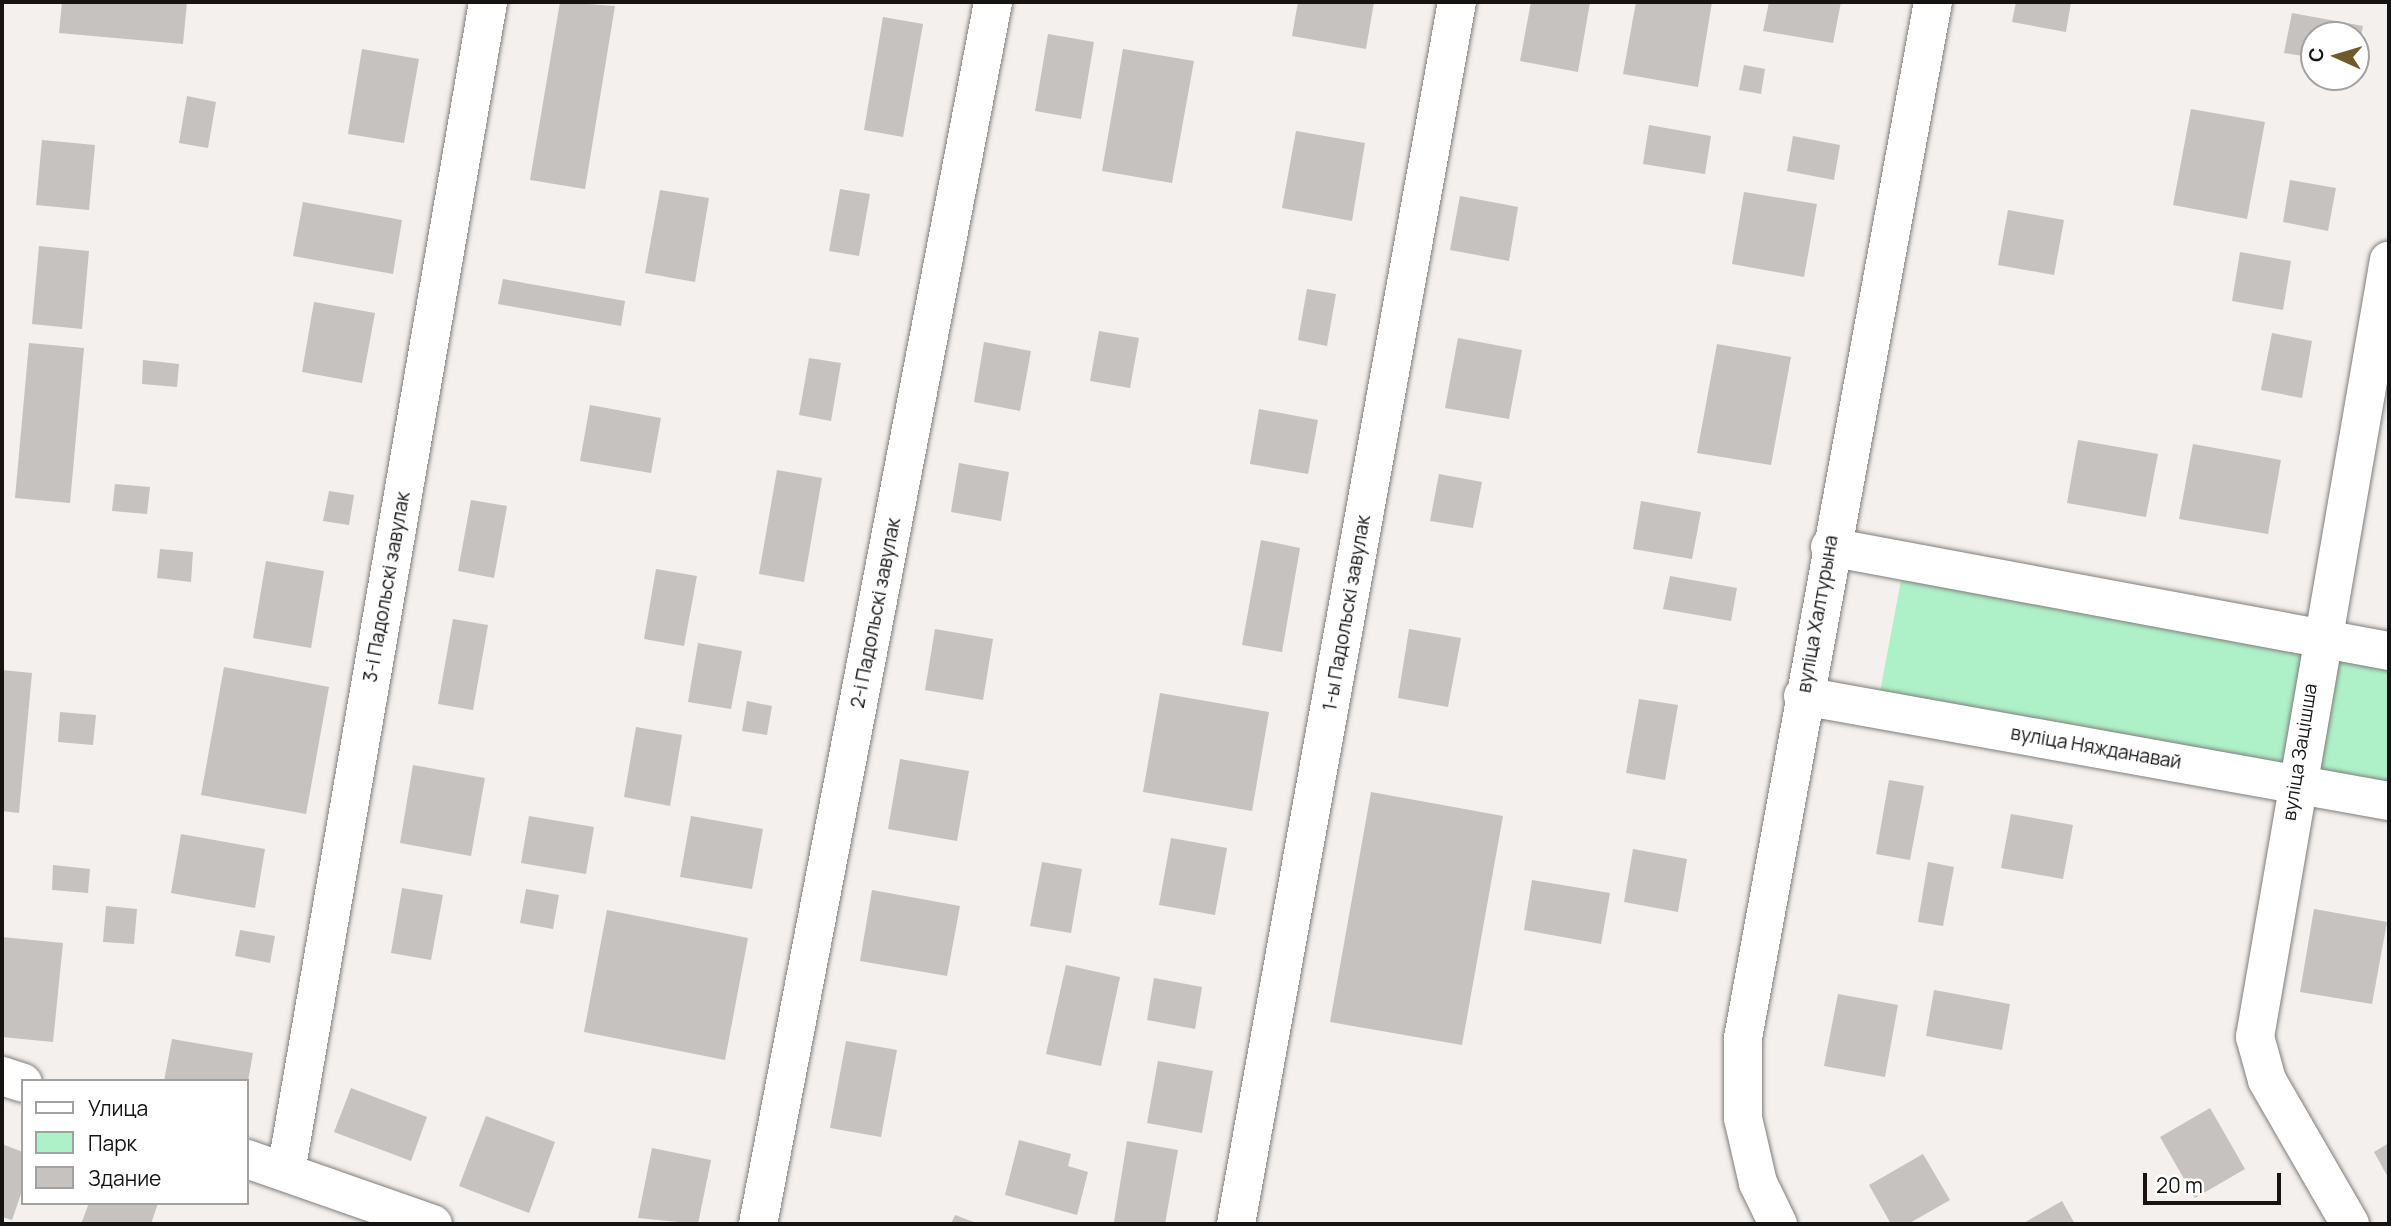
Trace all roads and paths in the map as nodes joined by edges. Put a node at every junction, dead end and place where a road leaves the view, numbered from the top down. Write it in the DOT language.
graph roads {
  1 [pos="488,2"];
  2 [pos="993,2"];
  3 [pos="1457,2"];
  4 [pos="1933,2"];
  5 [pos="2389,260"];
  6 [pos="1830,547"];
  7 [pos="2319,639"];
  8 [pos="2389,651"];
  9 [pos="1803,696"];
  10 [pos="2294,783"];
  11 [pos="2389,801"];
  12 [pos="2,1076"];
  13 [pos="21,1082"];
  14 [pos="248,1159"];
  15 [pos="286,1172"];
  16 [pos="433,1224"];
  17 [pos="758,1224"];
  18 [pos="1236,1224"];
  19 [pos="1778,1224"];
  20 [pos="2350,1224"];
  1 -- 15 [label="street, 3-і Падольскі завулак"];
  2 -- 17 [label="street, 2-і Падольскі завулак"];
  3 -- 18 [label="street, 1-ы Падольскі завулак"];
  4 -- 6 [label="street, вуліца Халтурына"];
  5 -- 7 [label="street, вуліца Зацішша"];
  6 -- 7 [label="street"];
  6 -- 9 [label="street, вуліца Халтурына"];
  7 -- 8 [label="street"];
  7 -- 10 [label="street, вуліца Зацішша"];
  9 -- 10 [label="street, вуліца Няжданавай"];
  9 -- 19 [label="street, вуліца Халтурына"];
  10 -- 11 [label="street, вуліца Няжданавай"];
  10 -- 20 [label="street, вуліца Зацішша"];
  12 -- 13 [label="street"];
  14 -- 15 [label="street"];
  15 -- 16 [label="street"];
}
